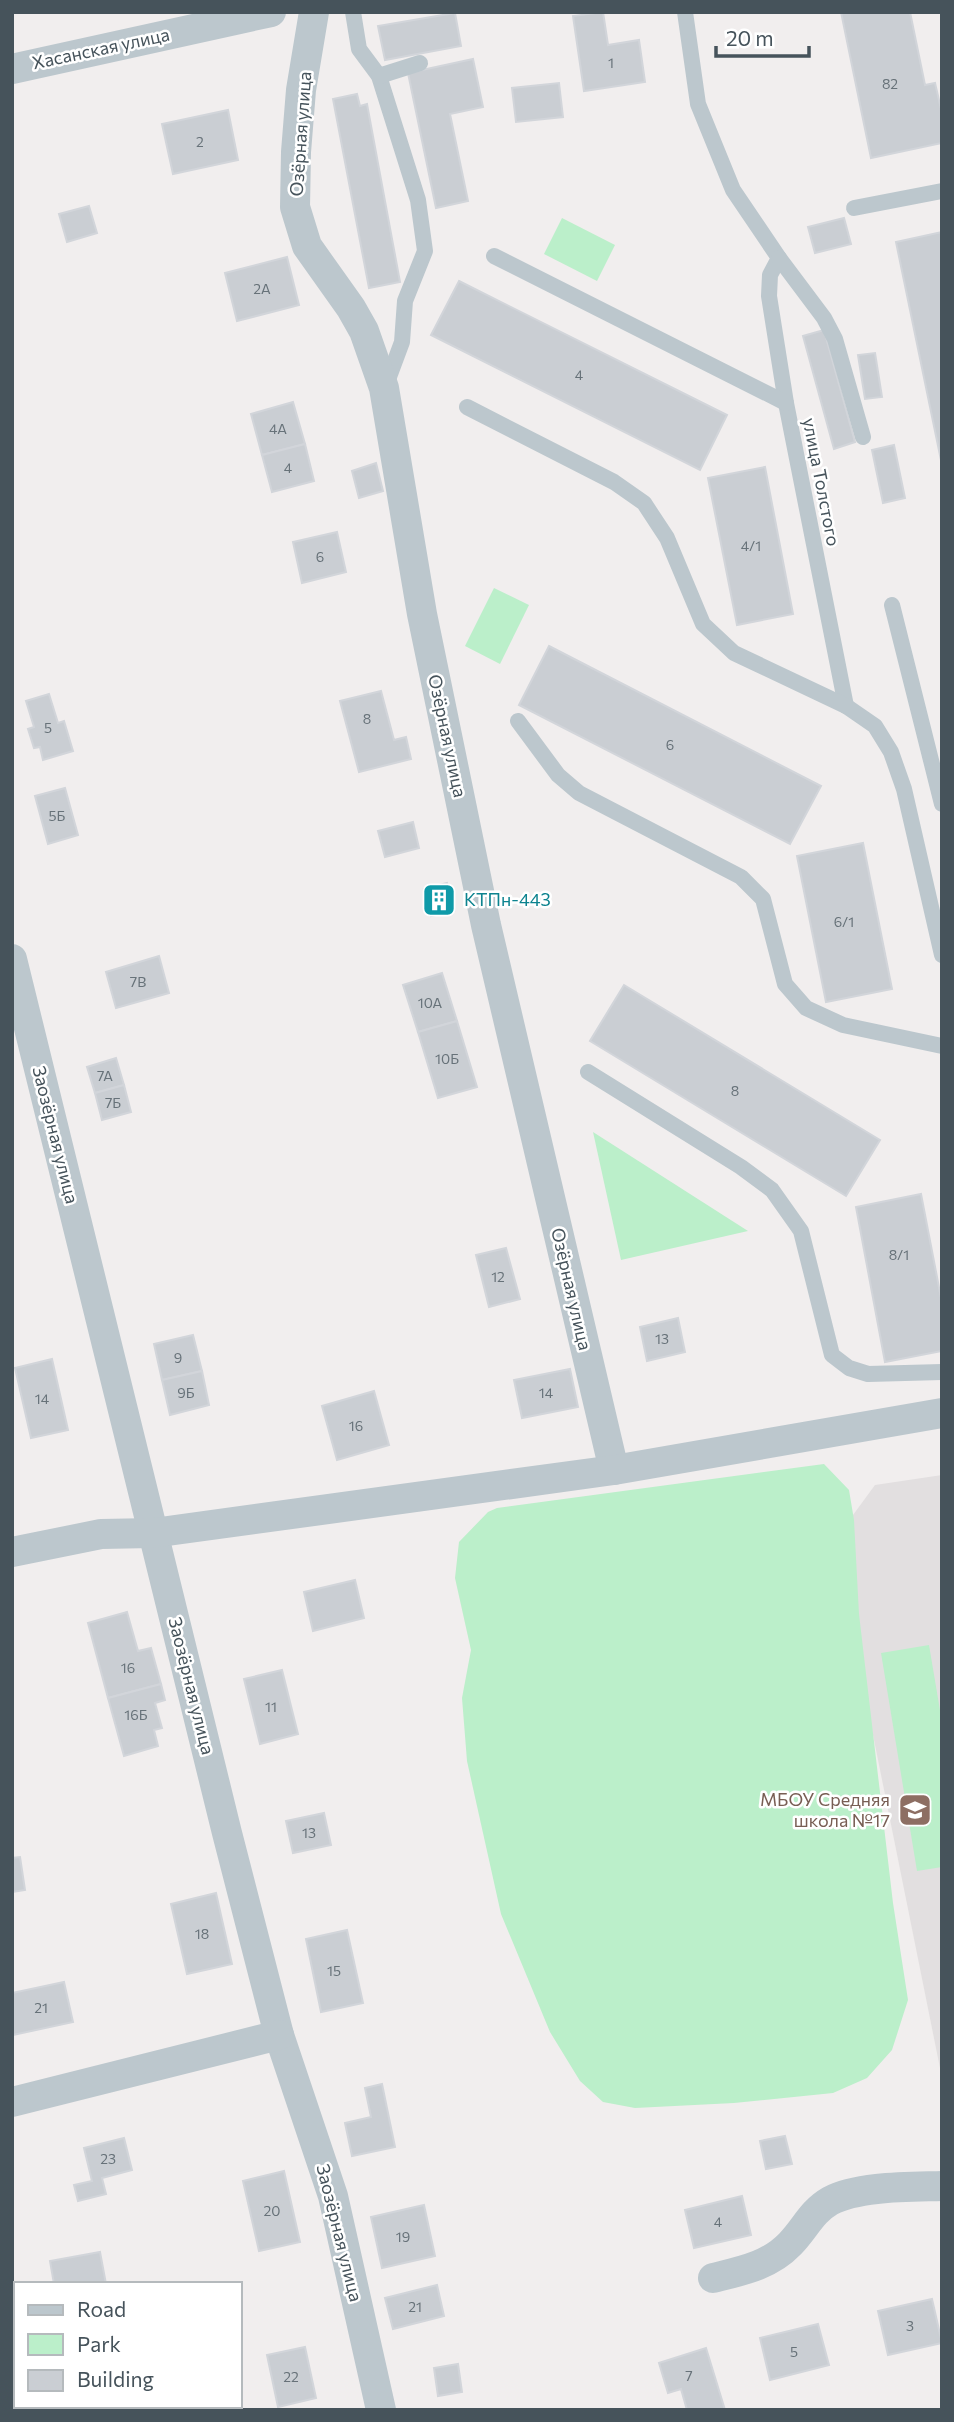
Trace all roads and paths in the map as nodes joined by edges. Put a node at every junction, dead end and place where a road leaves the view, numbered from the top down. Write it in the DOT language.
graph roads {
  1 [pos="314,12"];
  2 [pos="353,12"];
  3 [pos="685,12"];
  4 [pos="262,13"];
  5 [pos="420,64"];
  6 [pos="12,69"];
  7 [pos="379,76"];
  8 [pos="942,191"];
  9 [pos="854,208"];
  10 [pos="494,256"];
  11 [pos="779,258"];
  12 [pos="384,388"];
  13 [pos="786,403"];
  14 [pos="467,407"];
  15 [pos="863,436"];
  16 [pos="892,605"];
  17 [pos="846,706"];
  18 [pos="519,721"];
  19 [pos="942,804"];
  20 [pos="942,955"];
  21 [pos="12,959"];
  22 [pos="942,1046"];
  23 [pos="588,1072"];
  24 [pos="942,1372"];
  25 [pos="942,1412"];
  26 [pos="614,1470"];
  27 [pos="153,1533"];
  28 [pos="12,1552"];
  29 [pos="279,2035"];
  30 [pos="12,2102"];
  31 [pos="942,2186"];
  32 [pos="713,2278"];
  33 [pos="381,2410"];
  1 -- 12 [label="street, Озёрная улица"];
  2 -- 7 [label="lane"];
  3 -- 11 [label="lane"];
  4 -- 6 [label="street, Хасанская улица"];
  5 -- 7 [label="lane"];
  7 -- 12 [label="lane"];
  8 -- 9 [label="lane"];
  10 -- 13 [label="lane"];
  11 -- 13 [label="lane, улица Толстого"];
  11 -- 15 [label="lane"];
  12 -- 26 [label="street, Озёрная улица"];
  13 -- 17 [label="lane, улица Толстого"];
  14 -- 17 [label="lane"];
  16 -- 19 [label="lane"];
  17 -- 20 [label="lane"];
  18 -- 22 [label="lane"];
  21 -- 27 [label="street, Заозёрная улица"];
  23 -- 24 [label="lane"];
  25 -- 26 [label="street"];
  26 -- 27 [label="street"];
  27 -- 28 [label="street"];
  27 -- 29 [label="street, Заозёрная улица"];
  29 -- 30 [label="street"];
  29 -- 33 [label="street, Заозёрная улица"];
  31 -- 32 [label="street"];
}
